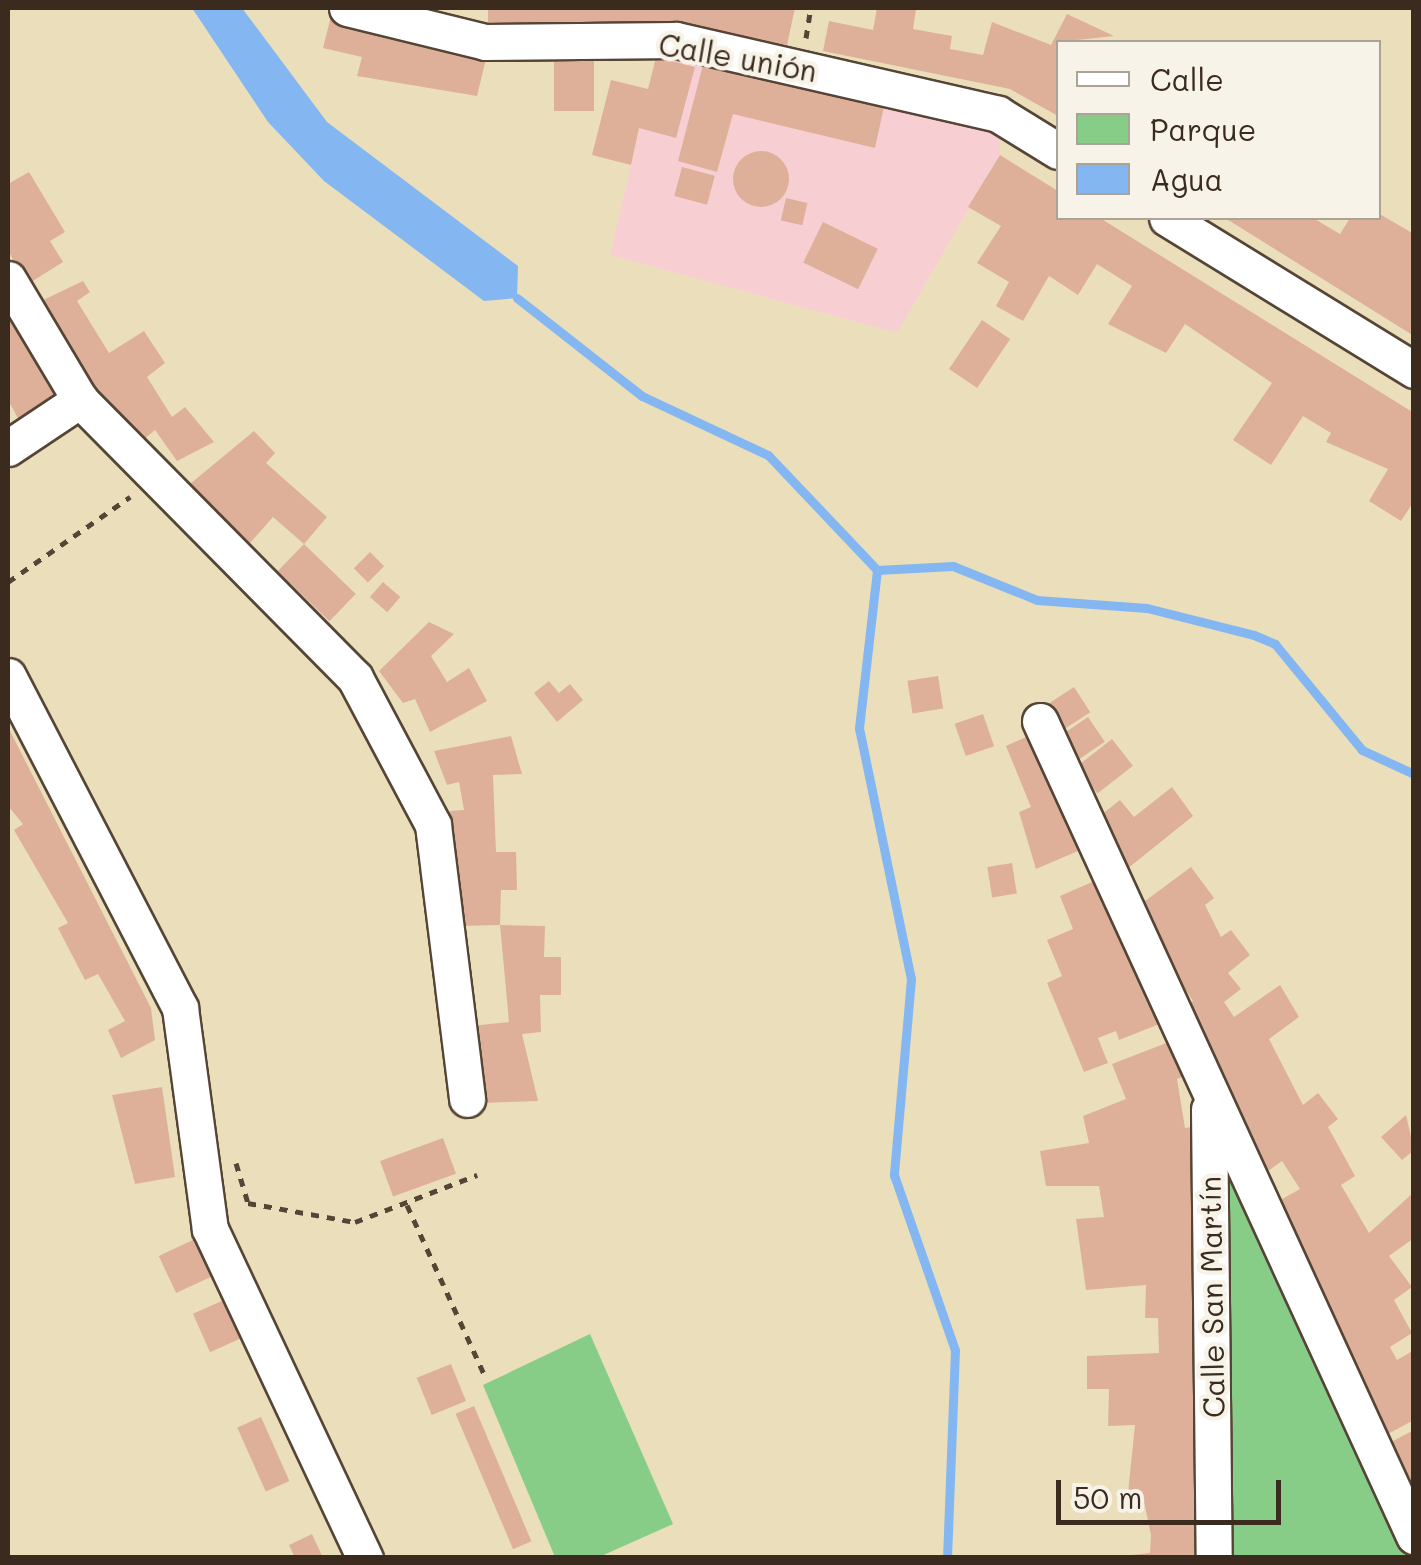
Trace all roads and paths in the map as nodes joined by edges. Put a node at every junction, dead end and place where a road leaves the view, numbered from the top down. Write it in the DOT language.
graph roads {
  1 [pos="347,8"];
  2 [pos="1056,150"];
  3 [pos="1170,220"];
  4 [pos="8,279"];
  5 [pos="1414,370"];
  6 [pos="80,400"];
  7 [pos="8,448"];
  8 [pos="157,478"];
  9 [pos="8,582"];
  10 [pos="8,676"];
  11 [pos="1040,722"];
  12 [pos="1209,1096"];
  13 [pos="467,1099"];
  14 [pos="232,1151"];
  15 [pos="478,1175"];
  16 [pos="407,1205"];
  17 [pos="484,1374"];
  18 [pos="1414,1536"];
  19 [pos="365,1558"];
  20 [pos="1214,1558"];
  1 -- 2 [label="street, Calle unión"];
  3 -- 5 [label="street"];
  4 -- 6 [label="street"];
  6 -- 7 [label="street"];
  6 -- 8 [label="street"];
  8 -- 9 [label="path"];
  8 -- 13 [label="street"];
  10 -- 19 [label="street"];
  11 -- 12 [label="street"];
  12 -- 18 [label="street"];
  12 -- 20 [label="street, Calle San Martín"];
  14 -- 16 [label="path"];
  15 -- 16 [label="path"];
  16 -- 17 [label="path"];
}
